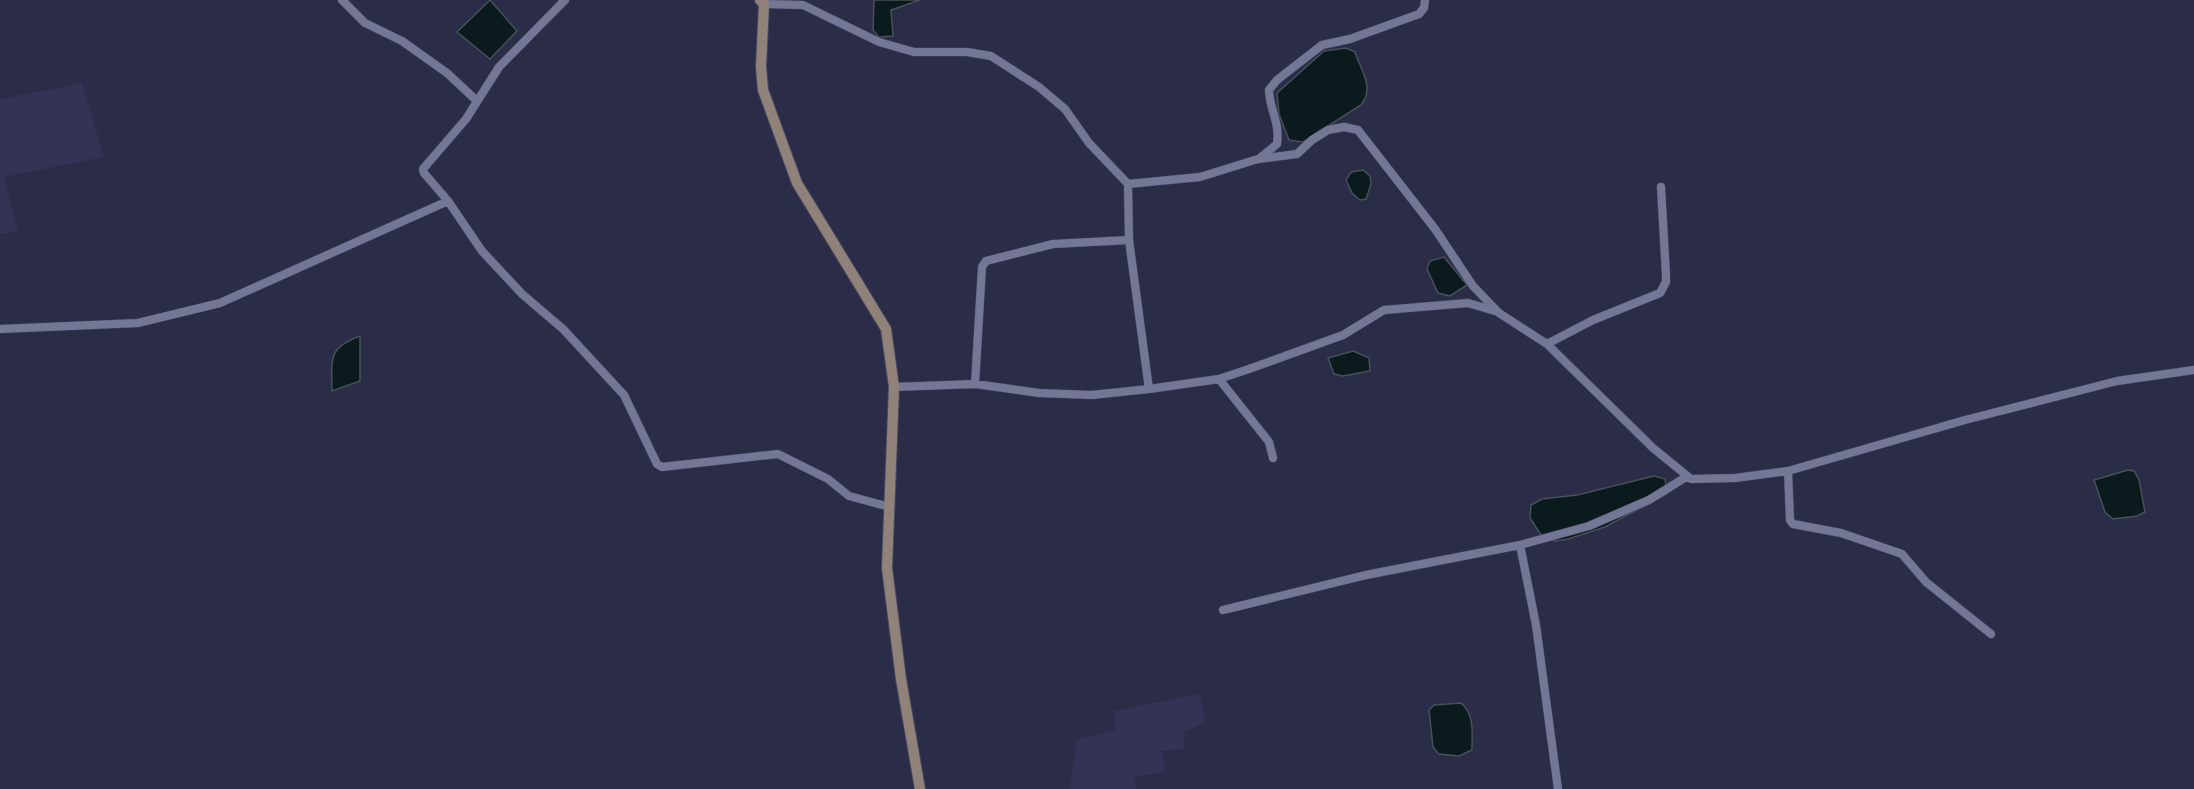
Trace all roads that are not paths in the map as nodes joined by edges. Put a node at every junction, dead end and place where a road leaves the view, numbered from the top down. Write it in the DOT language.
graph roads {
  1 [pos="342,0"];
  2 [pos="565,0"];
  3 [pos="1425,0"];
  4 [pos="762,2"];
  5 [pos="477,101"];
  6 [pos="1258,159"];
  7 [pos="1128,183"];
  8 [pos="1660,187"];
  9 [pos="448,201"];
  10 [pos="1129,240"];
  11 [pos="1499,313"];
  12 [pos="0,329"];
  13 [pos="1548,344"];
  14 [pos="2194,370"];
  15 [pos="1219,379"];
  16 [pos="975,384"];
  17 [pos="894,387"];
  18 [pos="1149,389"];
  19 [pos="1273,458"];
  20 [pos="1788,471"];
  21 [pos="1686,477"];
  22 [pos="890,507"];
  23 [pos="1520,545"];
  24 [pos="1223,610"];
  25 [pos="1992,634"];
  26 [pos="920,789"];
  27 [pos="1558,789"];
  1 -- 5 [label="street"];
  2 -- 5 [label="street"];
  3 -- 6 [label="street"];
  4 -- 7 [label="street"];
  4 -- 17 [label="street"];
  5 -- 9 [label="street"];
  6 -- 7 [label="street"];
  6 -- 11 [label="street"];
  7 -- 10 [label="street"];
  8 -- 13 [label="street"];
  9 -- 12 [label="street"];
  9 -- 22 [label="street"];
  10 -- 16 [label="street"];
  10 -- 18 [label="street"];
  11 -- 13 [label="street"];
  11 -- 15 [label="street"];
  13 -- 21 [label="street"];
  14 -- 20 [label="street"];
  15 -- 18 [label="street"];
  15 -- 19 [label="street"];
  16 -- 17 [label="street"];
  16 -- 18 [label="street"];
  17 -- 22 [label="street"];
  20 -- 21 [label="street"];
  20 -- 25 [label="street"];
  21 -- 23 [label="street"];
  22 -- 26 [label="street"];
  23 -- 24 [label="street"];
  23 -- 27 [label="street"];
}
